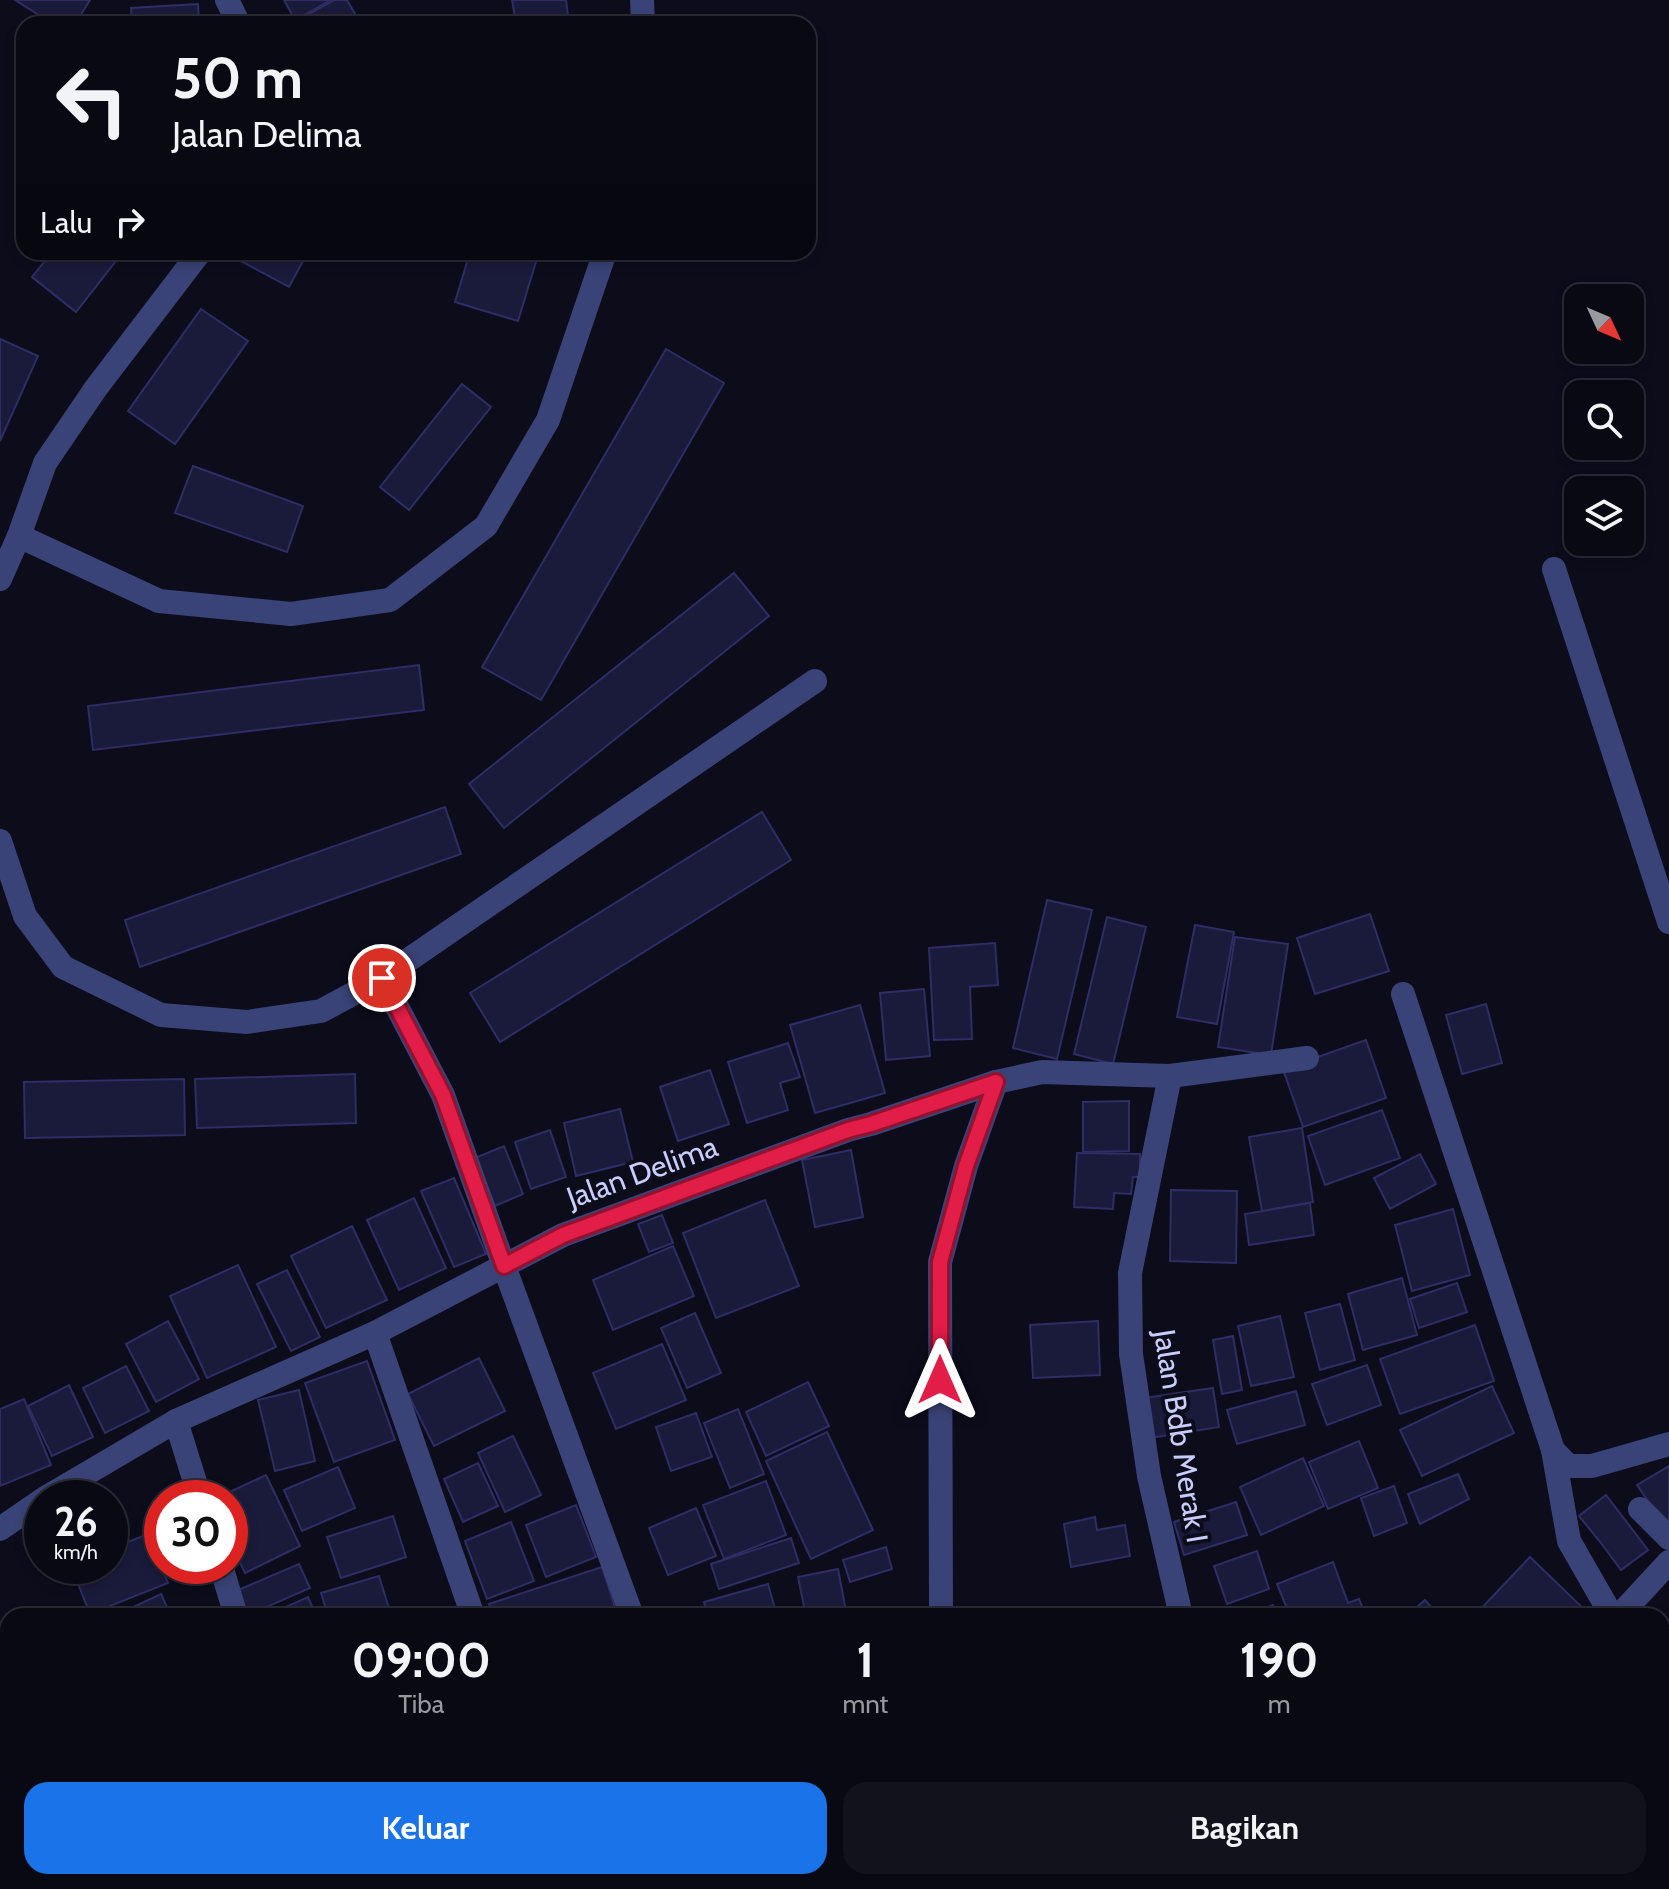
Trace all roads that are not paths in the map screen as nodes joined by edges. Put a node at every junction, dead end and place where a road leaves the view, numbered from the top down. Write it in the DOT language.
graph roads {
  1 [pos="194,260"];
  2 [pos="602,260"];
  3 [pos="19,536"];
  4 [pos="1554,569"];
  5 [pos="0,579"];
  6 [pos="815,681"];
  7 [pos="0,841"];
  8 [pos="1669,922"];
  9 [pos="382,978"];
  10 [pos="1403,994"];
  11 [pos="1307,1058"];
  12 [pos="1170,1076"];
  13 [pos="996,1082"];
  14 [pos="504,1266"];
  15 [pos="375,1333"];
  16 [pos="176,1421"];
  17 [pos="1669,1444"];
  18 [pos="1553,1450"];
  19 [pos="75,1480"];
  20 [pos="194,1480"];
  21 [pos="1640,1509"];
  22 [pos="24,1512"];
  23 [pos="0,1529"];
  24 [pos="1669,1538"];
  25 [pos="1669,1562"];
  26 [pos="226,1584"];
  27 [pos="234,1608"];
  28 [pos="470,1608"];
  29 [pos="629,1608"];
  30 [pos="941,1608"];
  31 [pos="1179,1608"];
  32 [pos="1607,1608"];
  33 [pos="1626,1608"];
  1 -- 3 [label="street"];
  2 -- 3 [label="street"];
  3 -- 5 [label="street"];
  4 -- 8 [label="street"];
  6 -- 9 [label="street"];
  7 -- 9 [label="street"];
  9 -- 14 [label="street"];
  10 -- 18 [label="street"];
  11 -- 12 [label="street, Jalan Delima"];
  12 -- 13 [label="street, Jalan Delima"];
  12 -- 31 [label="street, Jalan Bdb Merak I"];
  13 -- 14 [label="street, Jalan Delima"];
  13 -- 30 [label="street"];
  14 -- 15 [label="street, Jalan Delima"];
  14 -- 29 [label="street"];
  15 -- 16 [label="street, Jalan Delima"];
  15 -- 28 [label="street"];
  16 -- 19 [label="street, Jalan Delima"];
  16 -- 20 [label="street"];
  17 -- 18 [label="street"];
  18 -- 32 [label="street"];
  21 -- 24 [label="street"];
  22 -- 23 [label="street, Jalan Delima"];
  25 -- 33 [label="street"];
  26 -- 27 [label="street"];
}
